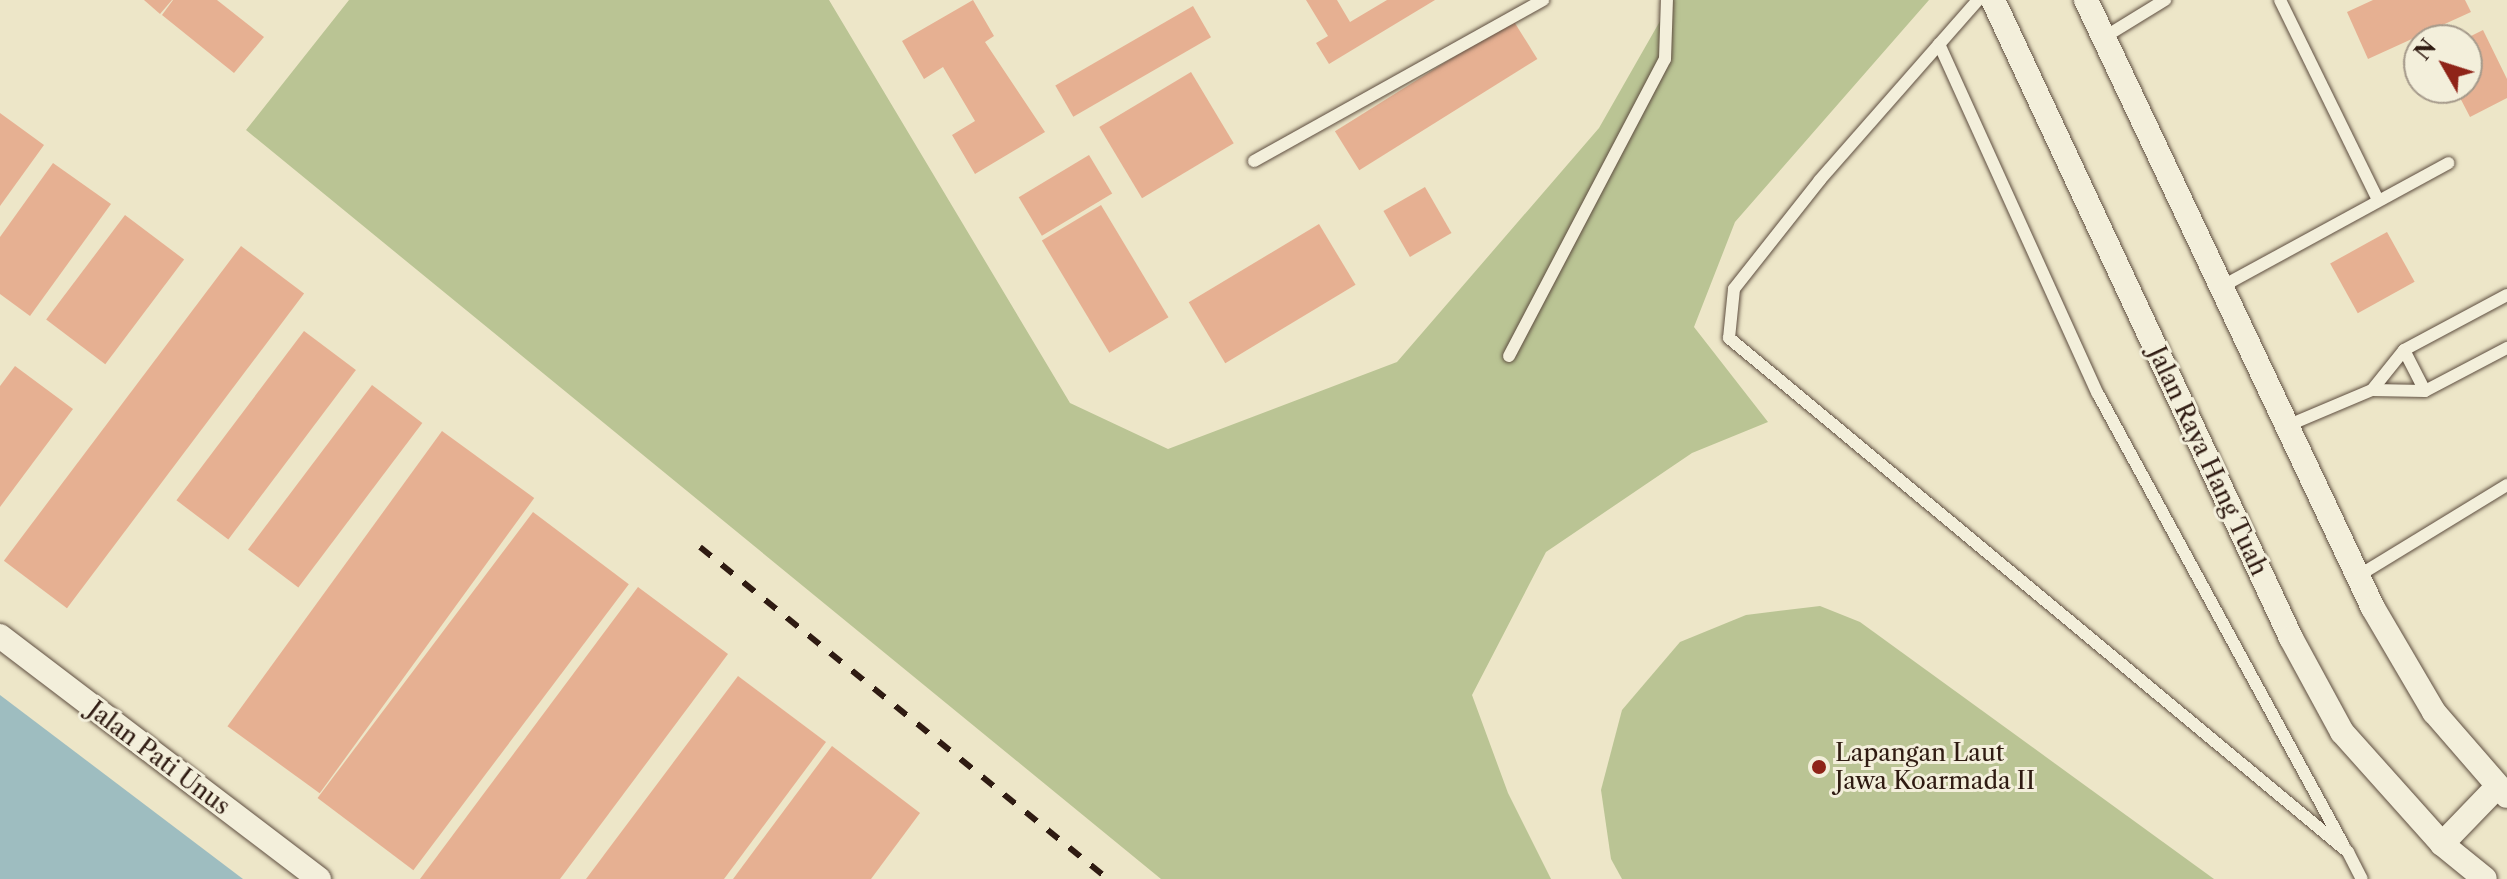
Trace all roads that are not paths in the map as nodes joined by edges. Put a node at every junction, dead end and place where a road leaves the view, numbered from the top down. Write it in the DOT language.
graph roads {
  1 [pos="1543,0"];
  2 [pos="1667,0"];
  3 [pos="1978,0"];
  4 [pos="1993,0"];
  5 [pos="2086,0"];
  6 [pos="2165,0"];
  7 [pos="2280,0"];
  8 [pos="2103,38"];
  9 [pos="1939,44"];
  10 [pos="1254,161"];
  11 [pos="2448,163"];
  12 [pos="2377,198"];
  13 [pos="2221,287"];
  14 [pos="2507,295"];
  15 [pos="2507,348"];
  16 [pos="2404,350"];
  17 [pos="1509,356"];
  18 [pos="2372,390"];
  19 [pos="2425,391"];
  20 [pos="2289,425"];
  21 [pos="2507,485"];
  22 [pos="2358,576"];
  23 [pos="0,636"];
  24 [pos="2502,791"];
  25 [pos="2442,844"];
  26 [pos="2348,852"];
  27 [pos="319,879"];
  28 [pos="2362,879"];
  29 [pos="2485,879"];
  1 -- 10 [label="lane"];
  2 -- 17 [label="lane"];
  3 -- 9 [label="lane"];
  4 -- 25 [label="street, Jalan Raya Hang Tuah"];
  5 -- 8 [label="street"];
  6 -- 8 [label="lane"];
  7 -- 12 [label="lane"];
  8 -- 13 [label="street"];
  9 -- 26 [label="lane"];
  9 -- 26 [label="lane"];
  11 -- 12 [label="lane"];
  12 -- 13 [label="lane"];
  13 -- 20 [label="street"];
  14 -- 16 [label="lane"];
  15 -- 19 [label="lane"];
  16 -- 18 [label="lane"];
  16 -- 19 [label="lane"];
  18 -- 19 [label="lane"];
  18 -- 20 [label="lane"];
  20 -- 22 [label="street"];
  21 -- 22 [label="lane"];
  22 -- 24 [label="street"];
  23 -- 27 [label="street, Jalan Pati Unus"];
  24 -- 25 [label="street"];
  25 -- 29 [label="street, Jalan Raya Hang Tuah"];
  26 -- 28 [label="lane"];
}
